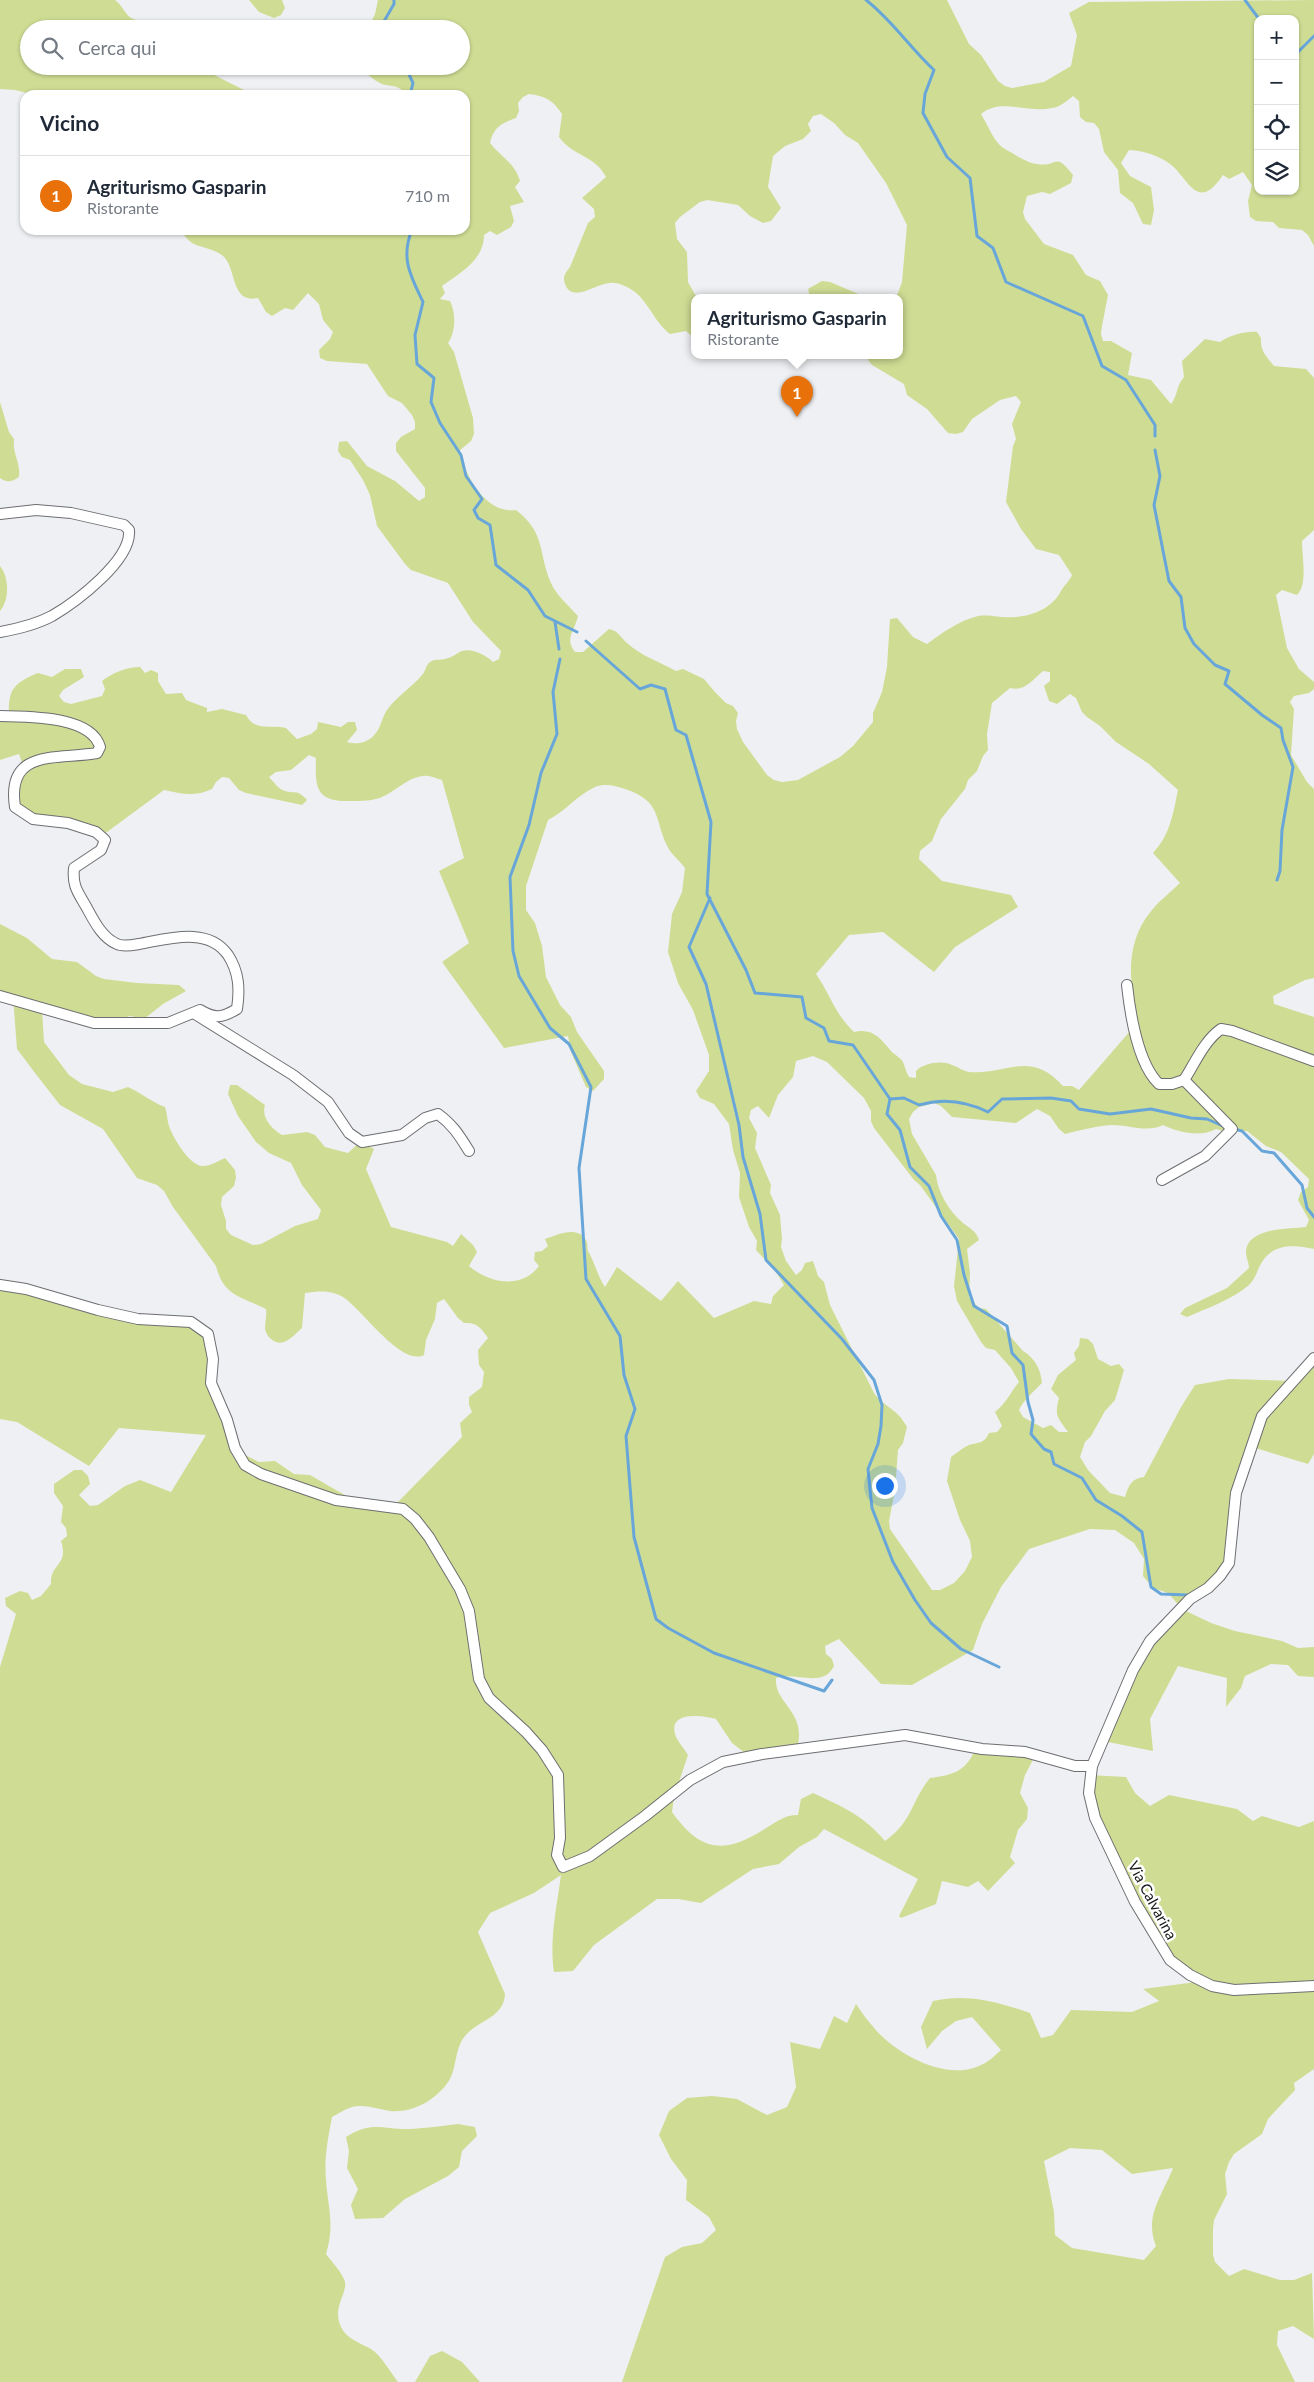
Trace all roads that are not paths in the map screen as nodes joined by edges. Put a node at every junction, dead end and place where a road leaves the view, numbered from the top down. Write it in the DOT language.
graph roads {
  1 [pos="0,514"];
  2 [pos="0,632"];
  3 [pos="0,716"];
  4 [pos="1127,985"];
  5 [pos="0,996"];
  6 [pos="192,1012"];
  7 [pos="1314,1061"];
  8 [pos="1184,1080"];
  9 [pos="468,1151"];
  10 [pos="1162,1180"];
  11 [pos="0,1285"];
  12 [pos="1314,1358"];
  13 [pos="1092,1766"];
  14 [pos="1314,1986"];
  1 -- 2 [label="street"];
  3 -- 6 [label="street"];
  4 -- 8 [label="street"];
  5 -- 6 [label="street"];
  6 -- 9 [label="street"];
  7 -- 8 [label="street"];
  8 -- 10 [label="street"];
  11 -- 13 [label="street"];
  12 -- 13 [label="street, Via Calvarina"];
  13 -- 14 [label="street, Via Calvarina"];
}
